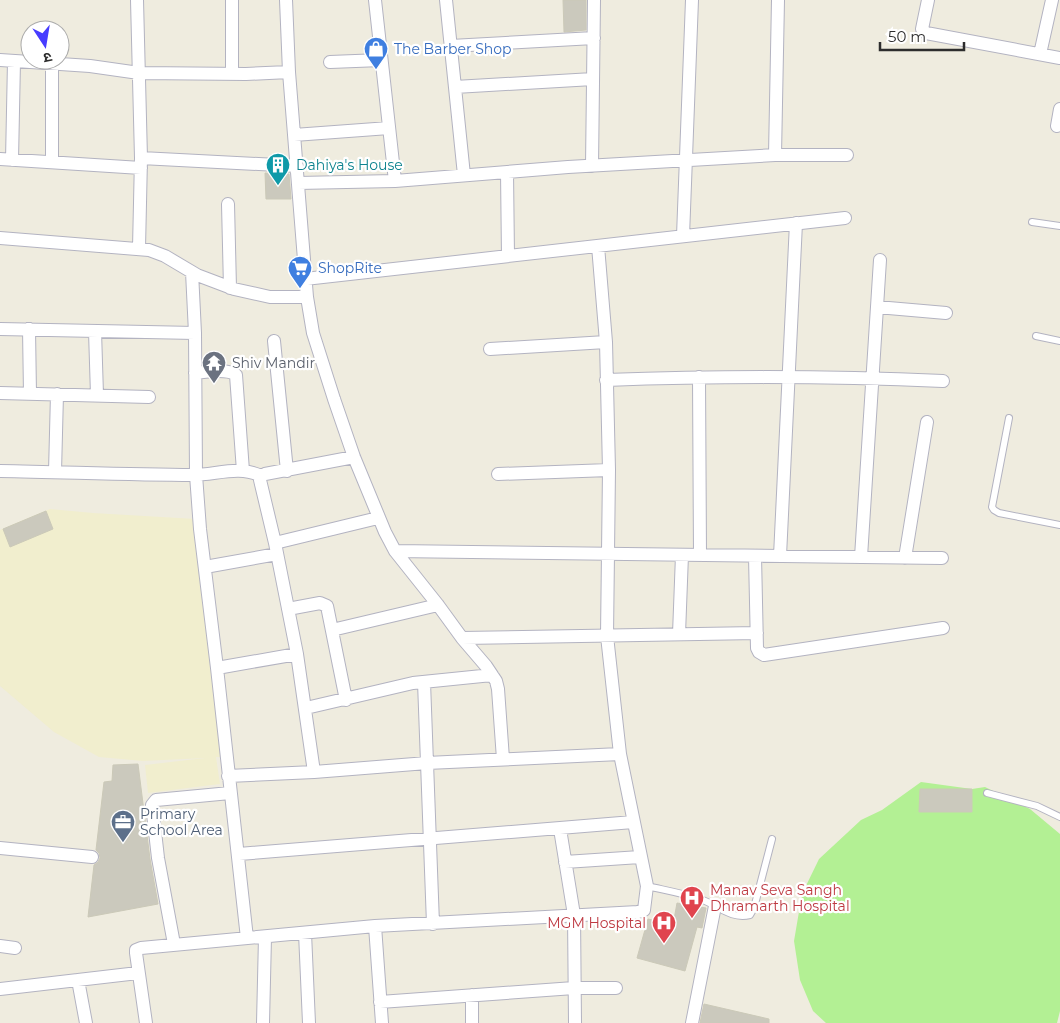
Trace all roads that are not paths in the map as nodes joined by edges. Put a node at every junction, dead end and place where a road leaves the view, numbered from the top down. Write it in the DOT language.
graph roads {
  1 [pos="137,0"];
  2 [pos="232,0"];
  3 [pos="286,0"];
  4 [pos="375,0"];
  5 [pos="446,0"];
  6 [pos="594,0"];
  7 [pos="692,0"];
  8 [pos="778,0"];
  9 [pos="928,0"];
  10 [pos="1052,0"];
  11 [pos="594,38"];
  12 [pos="451,46"];
  13 [pos="1040,54"];
  14 [pos="1060,58"];
  15 [pos="0,60"];
  16 [pos="381,60"];
  17 [pos="14,61"];
  18 [pos="20,61"];
  19 [pos="330,62"];
  20 [pos="70,65"];
  21 [pos="52,70"];
  22 [pos="289,72"];
  23 [pos="139,73"];
  24 [pos="232,74"];
  25 [pos="593,78"];
  26 [pos="455,87"];
  27 [pos="1060,110"];
  28 [pos="1057,126"];
  29 [pos="389,128"];
  30 [pos="294,135"];
  31 [pos="847,154"];
  32 [pos="775,155"];
  33 [pos="6,159"];
  34 [pos="687,159"];
  35 [pos="52,162"];
  36 [pos="141,163"];
  37 [pos="297,166"];
  38 [pos="592,166"];
  39 [pos="507,172"];
  40 [pos="464,175"];
  41 [pos="395,181"];
  42 [pos="298,183"];
  43 [pos="228,204"];
  44 [pos="845,218"];
  45 [pos="1032,222"];
  46 [pos="796,223"];
  47 [pos="1060,226"];
  48 [pos="683,236"];
  49 [pos="0,238"];
  50 [pos="598,246"];
  51 [pos="140,248"];
  52 [pos="508,256"];
  53 [pos="880,260"];
  54 [pos="192,272"];
  55 [pos="305,278"];
  56 [pos="230,288"];
  57 [pos="307,297"];
  58 [pos="877,307"];
  59 [pos="946,313"];
  60 [pos="0,329"];
  61 [pos="29,329"];
  62 [pos="95,331"];
  63 [pos="195,333"];
  64 [pos="1036,336"];
  65 [pos="274,341"];
  66 [pos="1060,341"];
  67 [pos="606,342"];
  68 [pos="490,349"];
  69 [pos="195,373"];
  70 [pos="699,377"];
  71 [pos="789,377"];
  72 [pos="873,378"];
  73 [pos="606,380"];
  74 [pos="943,381"];
  75 [pos="0,393"];
  76 [pos="30,394"];
  77 [pos="57,394"];
  78 [pos="98,395"];
  79 [pos="149,396"];
  80 [pos="1009,418"];
  81 [pos="927,422"];
  82 [pos="354,457"];
  83 [pos="608,470"];
  84 [pos="0,471"];
  85 [pos="243,471"];
  86 [pos="287,471"];
  87 [pos="55,472"];
  88 [pos="498,474"];
  89 [pos="196,475"];
  90 [pos="261,476"];
  91 [pos="378,518"];
  92 [pos="1060,525"];
  93 [pos="276,549"];
  94 [pos="395,551"];
  95 [pos="608,554"];
  96 [pos="682,555"];
  97 [pos="700,555"];
  98 [pos="755,556"];
  99 [pos="780,556"];
  100 [pos="861,557"];
  101 [pos="905,558"];
  102 [pos="942,558"];
  103 [pos="205,567"];
  104 [pos="438,604"];
  105 [pos="288,609"];
  106 [pos="943,628"];
  107 [pos="332,630"];
  108 [pos="757,633"];
  109 [pos="680,634"];
  110 [pos="607,636"];
  111 [pos="462,638"];
  112 [pos="297,654"];
  113 [pos="217,668"];
  114 [pos="492,675"];
  115 [pos="424,682"];
  116 [pos="346,700"];
  117 [pos="306,708"];
  118 [pos="620,754"];
  119 [pos="503,759"];
  120 [pos="427,763"];
  121 [pos="314,772"];
  122 [pos="228,776"];
  123 [pos="230,793"];
  124 [pos="987,793"];
  125 [pos="1060,817"];
  126 [pos="633,822"];
  127 [pos="560,828"];
  128 [pos="772,839"];
  129 [pos="430,840"];
  130 [pos="0,848"];
  131 [pos="239,854"];
  132 [pos="92,857"];
  133 [pos="640,857"];
  134 [pos="565,862"];
  135 [pos="647,886"];
  136 [pos="715,906"];
  137 [pos="574,916"];
  138 [pos="433,924"];
  139 [pos="375,926"];
  140 [pos="305,933"];
  141 [pos="265,937"];
  142 [pos="247,938"];
  143 [pos="174,944"];
  144 [pos="0,946"];
  145 [pos="15,948"];
  146 [pos="138,973"];
  147 [pos="78,980"];
  148 [pos="574,988"];
  149 [pos="616,988"];
  150 [pos="0,989"];
  151 [pos="472,995"];
  152 [pos="380,1002"];
  153 [pos="86,1023"];
  154 [pos="146,1023"];
  155 [pos="264,1023"];
  156 [pos="309,1023"];
  157 [pos="382,1023"];
  158 [pos="472,1023"];
  159 [pos="575,1023"];
  160 [pos="692,1023"];
  1 -- 23 [label="street"];
  2 -- 24 [label="street"];
  3 -- 22 [label="street"];
  4 -- 16 [label="street"];
  5 -- 12 [label="street"];
  6 -- 11 [label="street"];
  7 -- 34 [label="street"];
  8 -- 32 [label="street"];
  9 -- 13 [label="street"];
  10 -- 13 [label="street"];
  11 -- 12 [label="street"];
  11 -- 25 [label="street"];
  12 -- 26 [label="street"];
  13 -- 14 [label="street"];
  15 -- 17 [label="street"];
  16 -- 19 [label="street"];
  16 -- 29 [label="street"];
  17 -- 18 [label="street"];
  17 -- 33 [label="street"];
  20 -- 23 [label="street"];
  21 -- 35 [label="street"];
  22 -- 24 [label="street"];
  22 -- 30 [label="street"];
  23 -- 24 [label="street"];
  23 -- 36 [label="street"];
  25 -- 26 [label="street"];
  25 -- 38 [label="street"];
  26 -- 40 [label="street"];
  27 -- 28 [label="street"];
  29 -- 30 [label="street"];
  29 -- 41 [label="street"];
  30 -- 37 [label="street"];
  31 -- 32 [label="street"];
  32 -- 34 [label="street"];
  33 -- 35 [label="street"];
  34 -- 38 [label="street"];
  34 -- 48 [label="street"];
  35 -- 36 [label="street"];
  36 -- 37 [label="street"];
  36 -- 51 [label="street"];
  37 -- 42 [label="street"];
  38 -- 39 [label="street"];
  39 -- 40 [label="street"];
  39 -- 52 [label="street"];
  40 -- 41 [label="street"];
  41 -- 42 [label="street"];
  42 -- 55 [label="street"];
  43 -- 56 [label="street"];
  44 -- 46 [label="street"];
  45 -- 47 [label="lane"];
  46 -- 48 [label="street"];
  46 -- 71 [label="street"];
  48 -- 50 [label="street"];
  49 -- 51 [label="street"];
  50 -- 52 [label="street"];
  50 -- 67 [label="street"];
  51 -- 54 [label="street"];
  52 -- 55 [label="street"];
  53 -- 58 [label="street"];
  54 -- 56 [label="street"];
  54 -- 63 [label="street"];
  55 -- 57 [label="street"];
  56 -- 57 [label="street"];
  57 -- 82 [label="street"];
  58 -- 59 [label="street"];
  58 -- 72 [label="street"];
  60 -- 61 [label="street"];
  61 -- 62 [label="street"];
  61 -- 76 [label="street"];
  62 -- 63 [label="street"];
  62 -- 78 [label="street"];
  63 -- 69 [label="street"];
  64 -- 66 [label="lane"];
  65 -- 86 [label="street"];
  67 -- 68 [label="street"];
  67 -- 73 [label="street"];
  69 -- 85 [label="street"];
  69 -- 89 [label="street"];
  70 -- 71 [label="street"];
  70 -- 73 [label="street"];
  70 -- 97 [label="street"];
  71 -- 72 [label="street"];
  71 -- 99 [label="street"];
  72 -- 74 [label="street"];
  72 -- 100 [label="street"];
  73 -- 83 [label="street"];
  75 -- 76 [label="street"];
  76 -- 77 [label="street"];
  77 -- 78 [label="street"];
  77 -- 87 [label="street"];
  78 -- 79 [label="street"];
  80 -- 92 [label="lane"];
  81 -- 101 [label="street"];
  82 -- 86 [label="street"];
  82 -- 91 [label="street"];
  83 -- 88 [label="street"];
  83 -- 95 [label="street"];
  84 -- 87 [label="street"];
  85 -- 89 [label="street"];
  85 -- 90 [label="street"];
  86 -- 90 [label="street"];
  87 -- 89 [label="street"];
  89 -- 103 [label="street"];
  90 -- 93 [label="street"];
  91 -- 93 [label="street"];
  91 -- 94 [label="street"];
  93 -- 103 [label="street"];
  93 -- 105 [label="street"];
  94 -- 95 [label="street"];
  94 -- 104 [label="street"];
  95 -- 96 [label="street"];
  95 -- 110 [label="street"];
  96 -- 97 [label="street"];
  96 -- 109 [label="street"];
  97 -- 98 [label="street"];
  98 -- 99 [label="street"];
  98 -- 108 [label="street"];
  99 -- 100 [label="street"];
  100 -- 101 [label="street"];
  101 -- 102 [label="street"];
  103 -- 113 [label="street"];
  104 -- 107 [label="street"];
  104 -- 111 [label="street"];
  105 -- 107 [label="street"];
  105 -- 112 [label="street"];
  106 -- 108 [label="street"];
  107 -- 116 [label="street"];
  108 -- 109 [label="street"];
  109 -- 110 [label="street"];
  110 -- 111 [label="street"];
  110 -- 118 [label="street"];
  111 -- 114 [label="street"];
  112 -- 113 [label="street"];
  112 -- 117 [label="street"];
  113 -- 122 [label="street"];
  114 -- 115 [label="street"];
  114 -- 119 [label="street"];
  115 -- 116 [label="street"];
  115 -- 120 [label="street"];
  116 -- 117 [label="street"];
  117 -- 121 [label="street"];
  118 -- 119 [label="street"];
  118 -- 126 [label="street"];
  119 -- 120 [label="street"];
  120 -- 121 [label="street"];
  120 -- 129 [label="street"];
  121 -- 122 [label="street"];
  122 -- 123 [label="street"];
  123 -- 131 [label="street"];
  123 -- 143 [label="street"];
  124 -- 125 [label="lane"];
  126 -- 127 [label="street"];
  126 -- 133 [label="street"];
  127 -- 129 [label="street"];
  127 -- 134 [label="street"];
  128 -- 136 [label="lane"];
  129 -- 131 [label="street"];
  129 -- 138 [label="street"];
  130 -- 132 [label="street"];
  131 -- 142 [label="street"];
  133 -- 134 [label="street"];
  133 -- 135 [label="street"];
  134 -- 137 [label="street"];
  135 -- 136 [label="lane"];
  135 -- 137 [label="street"];
  136 -- 160 [label="street"];
  137 -- 138 [label="street"];
  137 -- 148 [label="street"];
  138 -- 139 [label="street"];
  139 -- 140 [label="street"];
  139 -- 152 [label="street"];
  140 -- 141 [label="street"];
  140 -- 156 [label="street"];
  141 -- 142 [label="street"];
  141 -- 155 [label="street"];
  142 -- 143 [label="street"];
  143 -- 146 [label="street"];
  144 -- 145 [label="street"];
  146 -- 147 [label="street"];
  146 -- 154 [label="street"];
  147 -- 150 [label="street"];
  147 -- 153 [label="street"];
  148 -- 149 [label="street"];
  148 -- 151 [label="street"];
  148 -- 159 [label="street"];
  151 -- 152 [label="street"];
  151 -- 158 [label="street"];
  152 -- 157 [label="street"];
}
